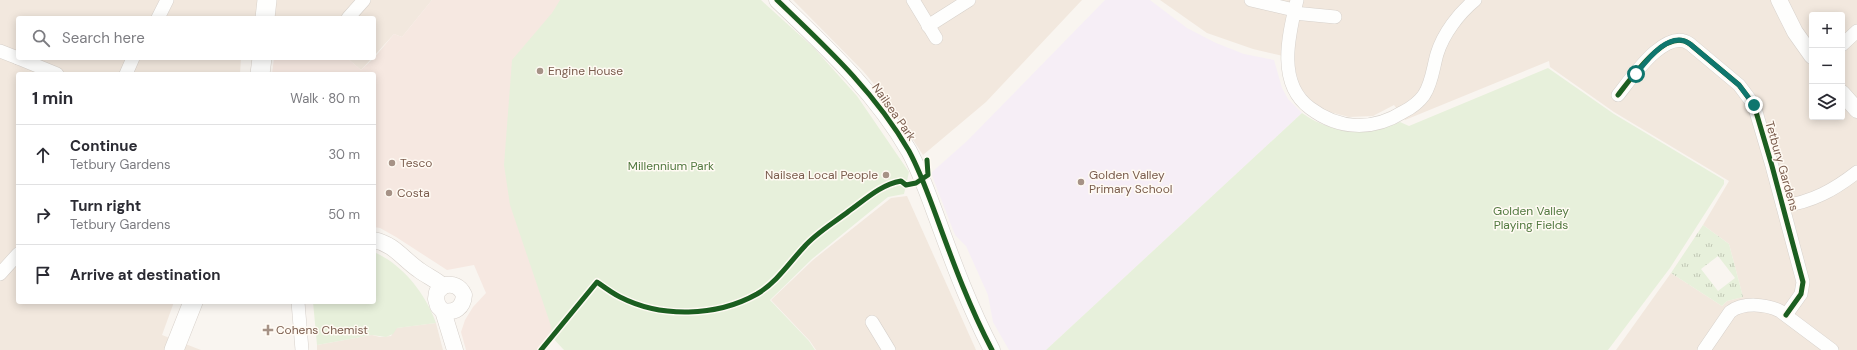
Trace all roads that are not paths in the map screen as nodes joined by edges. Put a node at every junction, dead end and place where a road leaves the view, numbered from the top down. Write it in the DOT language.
graph roads {
  1 [pos="167,0"];
  2 [pos="267,0"];
  3 [pos="364,0"];
  4 [pos="777,0"];
  5 [pos="913,0"];
  6 [pos="969,0"];
  7 [pos="1251,0"];
  8 [pos="1779,0"];
  9 [pos="1470,2"];
  10 [pos="1295,8"];
  11 [pos="159,16"];
  12 [pos="265,16"];
  13 [pos="350,16"];
  14 [pos="1335,17"];
  15 [pos="928,26"];
  16 [pos="1857,31"];
  17 [pos="936,38"];
  18 [pos="1845,42"];
  19 [pos="0,51"];
  20 [pos="1809,52"];
  21 [pos="16,57"];
  22 [pos="23,60"];
  23 [pos="132,60"];
  24 [pos="262,60"];
  25 [pos="52,72"];
  26 [pos="127,72"];
  27 [pos="260,72"];
  28 [pos="1618,95"];
  29 [pos="1845,96"];
  30 [pos="1857,110"];
  31 [pos="1857,172"];
  32 [pos="1783,206"];
  33 [pos="376,240"];
  34 [pos="16,256"];
  35 [pos="0,274"];
  36 [pos="192,304"];
  37 [pos="298,304"];
  38 [pos="1786,315"];
  39 [pos="872,322"];
  40 [pos="174,350"];
  41 [pos="302,350"];
  42 [pos="456,350"];
  43 [pos="890,350"];
  44 [pos="992,350"];
  45 [pos="1704,350"];
  46 [pos="1832,350"];
  1 -- 11 [label="street"];
  2 -- 12 [label="main road"];
  3 -- 13 [label="street"];
  4 -- 44 [label="street, Nailsea Park"];
  5 -- 15 [label="street"];
  6 -- 15 [label="street"];
  7 -- 10 [label="street"];
  8 -- 20 [label="street"];
  9 -- 10 [label="street"];
  10 -- 14 [label="street"];
  15 -- 17 [label="street"];
  16 -- 18 [label="street"];
  19 -- 21 [label="street"];
  22 -- 25 [label="street"];
  23 -- 26 [label="street"];
  24 -- 27 [label="main road"];
  28 -- 32 [label="street, Tetbury Gardens"];
  29 -- 30 [label="street"];
  31 -- 32 [label="street, Tetbury Gardens"];
  32 -- 38 [label="street, Tetbury Gardens"];
  33 -- 42 [label="street"];
  34 -- 35 [label="street"];
  36 -- 40 [label="main road"];
  37 -- 41 [label="street"];
  38 -- 45 [label="street"];
  38 -- 46 [label="street"];
  39 -- 43 [label="street"];
}
